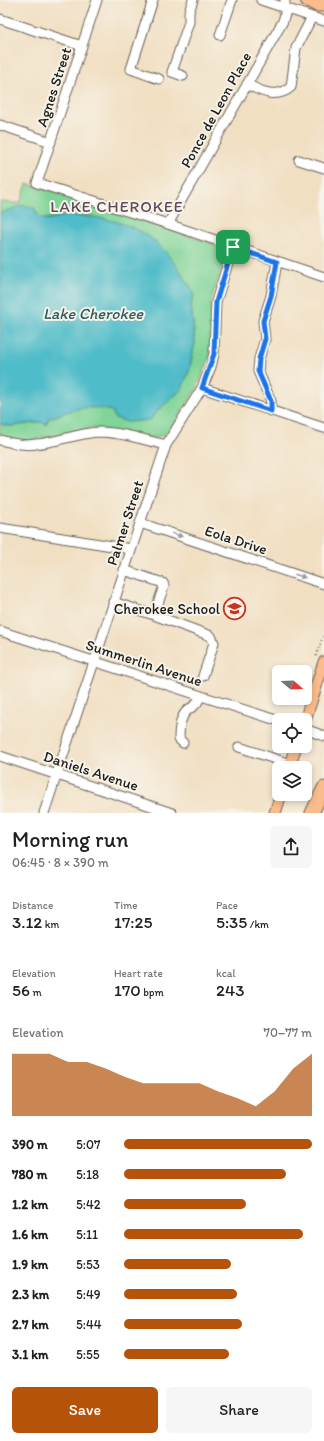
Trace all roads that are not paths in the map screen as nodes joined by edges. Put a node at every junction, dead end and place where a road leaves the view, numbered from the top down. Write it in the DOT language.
graph roads {
  1 [pos="98,0"];
  2 [pos="153,0"];
  3 [pos="193,0"];
  4 [pos="232,0"];
  5 [pos="261,0"];
  6 [pos="307,0"];
  7 [pos="285,4"];
  8 [pos="324,5"];
  9 [pos="312,17"];
  10 [pos="0,19"];
  11 [pos="324,21"];
  12 [pos="220,35"];
  13 [pos="82,46"];
  14 [pos="183,76"];
  15 [pos="159,78"];
  16 [pos="247,84"];
  17 [pos="0,125"];
  18 [pos="51,142"];
  19 [pos="299,160"];
  20 [pos="324,168"];
  21 [pos="168,224"];
  22 [pos="233,247"];
  23 [pos="277,262"];
  24 [pos="324,277"];
  25 [pos="202,388"];
  26 [pos="271,411"];
  27 [pos="324,428"];
  28 [pos="0,440"];
  29 [pos="166,445"];
  30 [pos="140,523"];
  31 [pos="0,528"];
  32 [pos="131,549"];
  33 [pos="124,570"];
  34 [pos="324,584"];
  35 [pos="113,602"];
  36 [pos="154,616"];
  37 [pos="0,631"];
  38 [pos="93,662"];
  39 [pos="324,662"];
  40 [pos="203,676"];
  41 [pos="200,696"];
  42 [pos="307,713"];
  43 [pos="272,719"];
  44 [pos="312,732"];
  45 [pos="324,736"];
  46 [pos="182,743"];
  47 [pos="239,747"];
  48 [pos="0,756"];
  49 [pos="276,761"];
  50 [pos="57,775"];
  51 [pos="324,788"];
  52 [pos="324,797"];
  53 [pos="279,801"];
  54 [pos="44,813"];
  55 [pos="172,813"];
  56 [pos="275,813"];
  57 [pos="312,813"];
  58 [pos="319,813"];
  1 -- 13 [label="street, Agnes Street"];
  2 -- 15 [label="street"];
  3 -- 14 [label="street"];
  4 -- 12 [label="street"];
  5 -- 7 [label="street"];
  6 -- 8 [label="highway"];
  7 -- 9 [label="street"];
  7 -- 16 [label="street, Ponce de Leon Place"];
  9 -- 11 [label="street"];
  9 -- 16 [label="street"];
  10 -- 13 [label="street"];
  13 -- 18 [label="street, Agnes Street"];
  16 -- 21 [label="street, Ponce de Leon Place"];
  17 -- 18 [label="street"];
  18 -- 21 [label="street, Agnes Street"];
  19 -- 20 [label="street"];
  21 -- 22 [label="street"];
  22 -- 23 [label="street"];
  22 -- 25 [label="street, Palmer Street"];
  23 -- 24 [label="street"];
  23 -- 26 [label="street"];
  25 -- 26 [label="street"];
  25 -- 29 [label="street, Palmer Street"];
  26 -- 27 [label="street"];
  28 -- 29 [label="street"];
  29 -- 30 [label="street, Palmer Street"];
  30 -- 32 [label="street, Palmer Street"];
  30 -- 34 [label="street, Eola Drive, one-way"];
  31 -- 32 [label="street"];
  32 -- 33 [label="street, Palmer Street"];
  33 -- 35 [label="street, Palmer Street"];
  33 -- 36 [label="street"];
  35 -- 36 [label="street"];
  35 -- 38 [label="street, Palmer Street"];
  36 -- 40 [label="street"];
  37 -- 38 [label="street, Summerlin Avenue"];
  38 -- 41 [label="street, Summerlin Avenue"];
  38 -- 50 [label="street, Palmer Street"];
  39 -- 42 [label="main road"];
  41 -- 43 [label="street, Summerlin Avenue"];
  41 -- 46 [label="street"];
  44 -- 45 [label="street"];
  47 -- 49 [label="street"];
  48 -- 50 [label="street, Daniels Avenue"];
  50 -- 54 [label="street, Palmer Street"];
  50 -- 55 [label="street, Daniels Avenue"];
  51 -- 57 [label="highway"];
  52 -- 58 [label="highway"];
  53 -- 56 [label="main road"];
}
